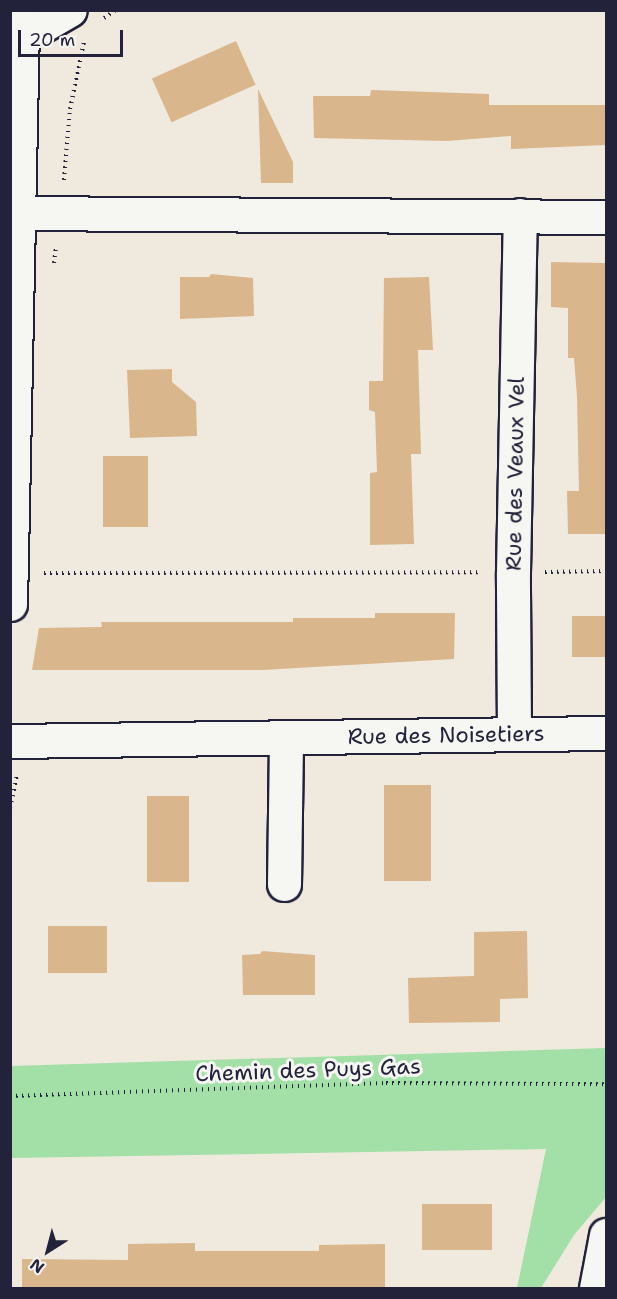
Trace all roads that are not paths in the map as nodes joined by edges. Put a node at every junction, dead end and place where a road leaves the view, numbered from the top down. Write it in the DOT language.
graph roads {
  1 [pos="70,10"];
  2 [pos="16,23"];
  3 [pos="16,213"];
  4 [pos="520,215"];
  5 [pos="606,217"];
  6 [pos="12,589"];
  7 [pos="514,733"];
  8 [pos="606,733"];
  9 [pos="286,738"];
  10 [pos="10,741"];
  11 [pos="284,884"];
  12 [pos="606,1235"];
  13 [pos="596,1288"];
  1 -- 2 [label="street"];
  2 -- 3 [label="street"];
  3 -- 4 [label="street"];
  3 -- 6 [label="street"];
  4 -- 5 [label="street"];
  4 -- 7 [label="street, Rue des Veaux Vel"];
  7 -- 8 [label="street, Rue des Noisetiers"];
  7 -- 9 [label="street, Rue des Noisetiers"];
  9 -- 10 [label="street, Rue des Noisetiers"];
  9 -- 11 [label="street"];
  12 -- 13 [label="street"];
}
